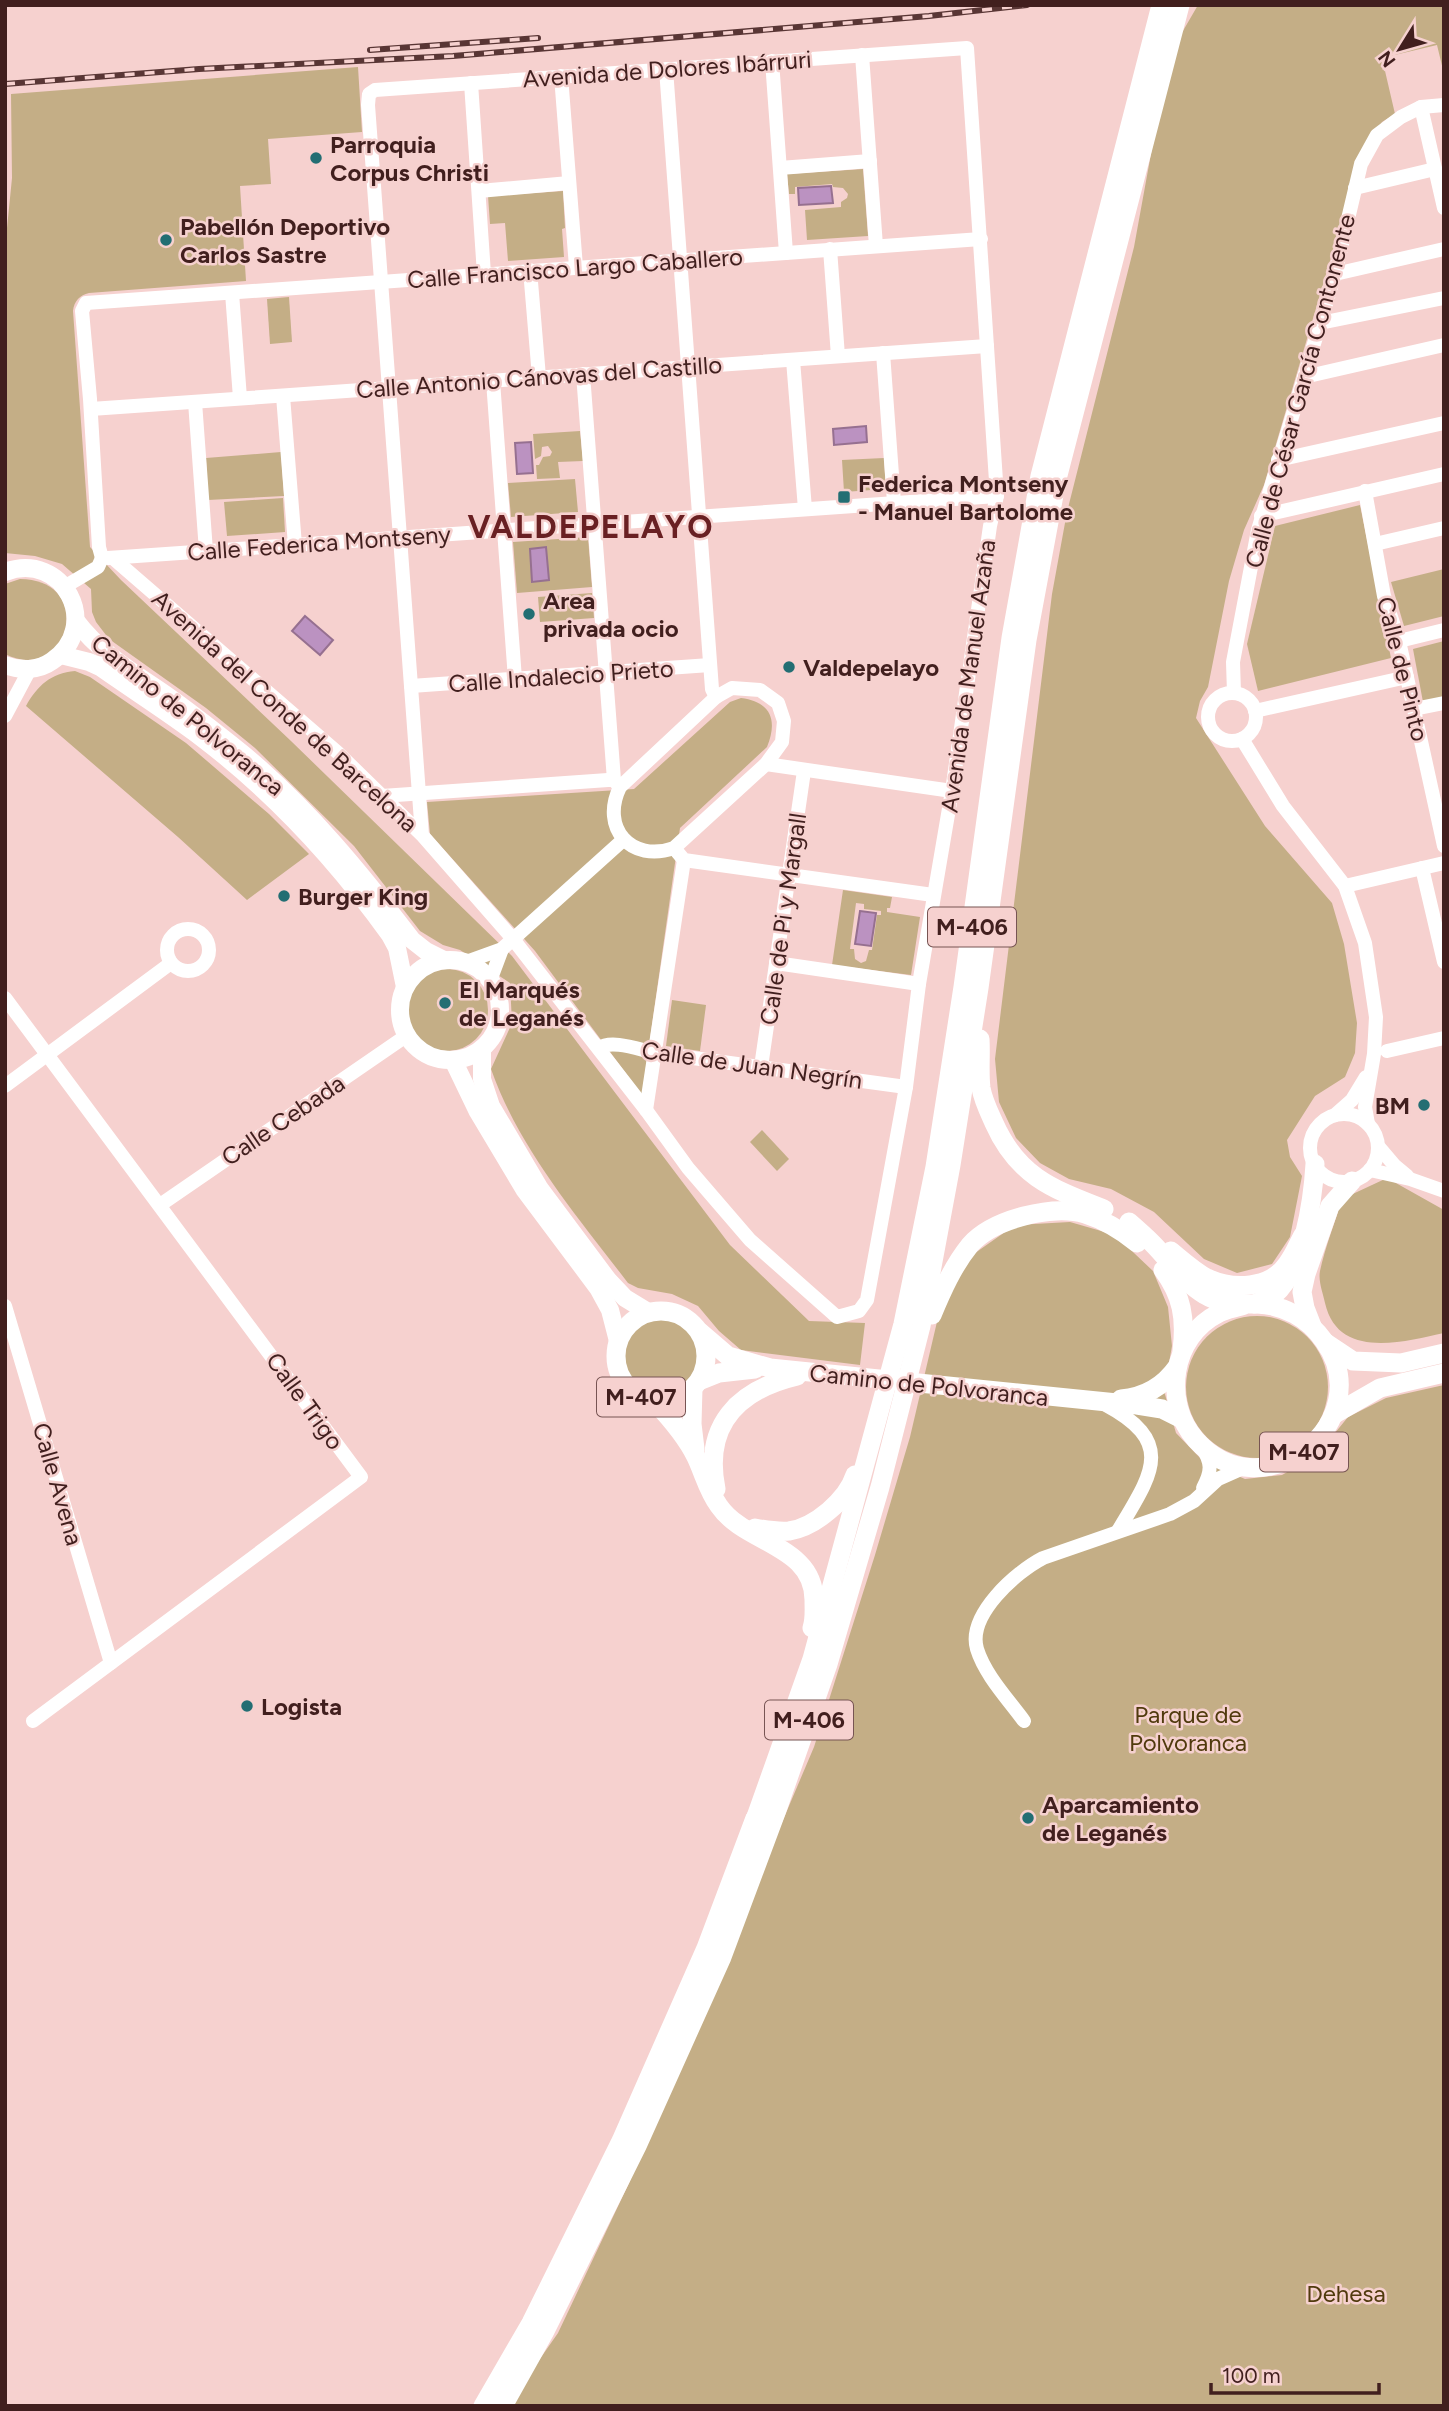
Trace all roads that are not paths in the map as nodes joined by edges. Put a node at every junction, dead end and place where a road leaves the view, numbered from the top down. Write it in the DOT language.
graph roads {
  1 [pos="1170,10"];
  2 [pos="967,48"];
  3 [pos="862,55"];
  4 [pos="772,61"];
  5 [pos="666,69"];
  6 [pos="561,76"];
  7 [pos="471,83"];
  8 [pos="1444,105"];
  9 [pos="1422,107"];
  10 [pos="870,162"];
  11 [pos="780,168"];
  12 [pos="1435,169"];
  13 [pos="569,183"];
  14 [pos="1355,188"];
  15 [pos="479,191"];
  16 [pos="1444,208"];
  17 [pos="981,239"];
  18 [pos="876,246"];
  19 [pos="830,249"];
  20 [pos="1444,249"];
  21 [pos="786,253"];
  22 [pos="680,260"];
  23 [pos="576,267"];
  24 [pos="530,270"];
  25 [pos="484,274"];
  26 [pos="1335,274"];
  27 [pos="381,281"];
  28 [pos="232,293"];
  29 [pos="1444,298"];
  30 [pos="1321,323"];
  31 [pos="987,345"];
  32 [pos="1444,345"];
  33 [pos="883,353"];
  34 [pos="838,356"];
  35 [pos="793,360"];
  36 [pos="688,367"];
  37 [pos="583,374"];
  38 [pos="539,377"];
  39 [pos="1304,377"];
  40 [pos="494,380"];
  41 [pos="389,388"];
  42 [pos="283,396"];
  43 [pos="240,398"];
  44 [pos="195,402"];
  45 [pos="91,409"];
  46 [pos="1444,423"];
  47 [pos="1278,460"];
  48 [pos="1444,474"];
  49 [pos="1365,491"];
  50 [pos="997,496"];
  51 [pos="894,502"];
  52 [pos="805,509"];
  53 [pos="700,516"];
  54 [pos="1261,516"];
  55 [pos="594,524"];
  56 [pos="1444,528"];
  57 [pos="505,530"];
  58 [pos="400,537"];
  59 [pos="1375,544"];
  60 [pos="295,545"];
  61 [pos="206,551"];
  62 [pos="108,558"];
  63 [pos="6,571"];
  64 [pos="64,587"];
  65 [pos="76,621"];
  66 [pos="1444,630"];
  67 [pos="1399,641"];
  68 [pos="61,655"];
  69 [pos="5,665"];
  70 [pos="710,665"];
  71 [pos="30,669"];
  72 [pos="606,673"];
  73 [pos="1407,677"];
  74 [pos="515,679"];
  75 [pos="411,686"];
  76 [pos="1234,693"];
  77 [pos="716,697"];
  78 [pos="1444,703"];
  79 [pos="1414,709"];
  80 [pos="1255,711"];
  81 [pos="5,716"];
  82 [pos="1242,739"];
  83 [pos="766,764"];
  84 [pos="804,771"];
  85 [pos="617,783"];
  86 [pos="952,792"];
  87 [pos="419,794"];
  88 [pos="382,796"];
  89 [pos="1440,808"];
  90 [pos="422,835"];
  91 [pos="623,840"];
  92 [pos="1444,846"];
  93 [pos="674,848"];
  94 [pos="684,860"];
  95 [pos="1444,863"];
  96 [pos="1422,868"];
  97 [pos="789,874"];
  98 [pos="1345,886"];
  99 [pos="933,895"];
  100 [pos="508,944"];
  101 [pos="444,960"];
  102 [pos="466,962"];
  103 [pos="1444,962"];
  104 [pos="172,963"];
  105 [pos="776,963"];
  106 [pos="490,981"];
  107 [pos="919,984"];
  108 [pos="405,987"];
  109 [pos="979,988"];
  110 [pos="5,998"];
  111 [pos="406,1036"];
  112 [pos="1444,1038"];
  113 [pos="598,1048"];
  114 [pos="482,1049"];
  115 [pos="1387,1051"];
  116 [pos="656,1053"];
  117 [pos="47,1054"];
  118 [pos="453,1060"];
  119 [pos="1372,1063"];
  120 [pos="761,1067"];
  121 [pos="5,1086"];
  122 [pos="906,1087"];
  123 [pos="646,1110"];
  124 [pos="1335,1115"];
  125 [pos="1368,1124"];
  126 [pos="1378,1146"];
  127 [pos="1315,1164"];
  128 [pos="1370,1170"];
  129 [pos="1410,1179"];
  130 [pos="1352,1181"];
  131 [pos="1444,1191"];
  132 [pos="160,1205"];
  133 [pos="1129,1222"];
  134 [pos="1303,1235"];
  135 [pos="867,1300"];
  136 [pos="1250,1304"];
  137 [pos="5,1306"];
  138 [pos="649,1312"];
  139 [pos="903,1324"];
  140 [pos="1312,1326"];
  141 [pos="700,1332"];
  142 [pos="618,1341"];
  143 [pos="1326,1343"];
  144 [pos="1444,1353"];
  145 [pos="1179,1360"];
  146 [pos="770,1367"];
  147 [pos="1444,1373"];
  148 [pos="816,1374"];
  149 [pos="696,1385"];
  150 [pos="654,1401"];
  151 [pos="1095,1402"];
  152 [pos="1333,1415"];
  153 [pos="1182,1419"];
  154 [pos="1202,1447"];
  155 [pos="696,1457"];
  156 [pos="1245,1467"];
  157 [pos="880,1487"];
  158 [pos="1194,1501"];
  159 [pos="720,1508"];
  160 [pos="741,1526"];
  161 [pos="1118,1531"];
  162 [pos="111,1663"];
  163 [pos="33,1721"];
  164 [pos="1024,1721"];
  165 [pos="752,1828"];
  166 [pos="483,2406"];
  167 [pos="503,2406"];
  1 -- 109 [label="highway, M-406"];
  1 -- 139 [label="highway, M-406"];
  2 -- 3 [label="street, Avenida de Dolores Ibárruri"];
  2 -- 17 [label="street, Avenida de Manuel Azaña"];
  3 -- 4 [label="street, Avenida de Dolores Ibárruri"];
  3 -- 10 [label="street"];
  4 -- 5 [label="street, Avenida de Dolores Ibárruri"];
  4 -- 11 [label="street"];
  5 -- 6 [label="street, Avenida de Dolores Ibárruri"];
  5 -- 22 [label="street"];
  6 -- 7 [label="street, Avenida de Dolores Ibárruri"];
  6 -- 13 [label="street"];
  7 -- 15 [label="street"];
  7 -- 27 [label="street, Avenida de Dolores Ibárruri"];
  8 -- 9 [label="street"];
  9 -- 12 [label="street"];
  9 -- 14 [label="street, Calle de César García Contonente"];
  10 -- 11 [label="street"];
  10 -- 18 [label="street"];
  11 -- 21 [label="street"];
  12 -- 14 [label="street"];
  12 -- 16 [label="street"];
  13 -- 15 [label="street"];
  13 -- 23 [label="street"];
  14 -- 26 [label="street, Calle de César García Contonente"];
  15 -- 25 [label="street"];
  17 -- 18 [label="street, Calle Francisco Largo Caballero"];
  17 -- 31 [label="street, Avenida de Manuel Azaña"];
  18 -- 19 [label="street, Calle Francisco Largo Caballero"];
  19 -- 21 [label="street, Calle Francisco Largo Caballero"];
  19 -- 34 [label="street"];
  20 -- 26 [label="street"];
  21 -- 22 [label="street, Calle Francisco Largo Caballero"];
  22 -- 23 [label="street, Calle Francisco Largo Caballero"];
  22 -- 36 [label="street"];
  23 -- 24 [label="street, Calle Francisco Largo Caballero"];
  24 -- 25 [label="street, Calle Francisco Largo Caballero"];
  24 -- 38 [label="street"];
  25 -- 27 [label="street, Calle Francisco Largo Caballero"];
  26 -- 30 [label="street, Calle de César García Contonente"];
  27 -- 28 [label="street, Calle Francisco Largo Caballero"];
  27 -- 41 [label="street"];
  28 -- 43 [label="street"];
  28 -- 45 [label="street, Calle Francisco Largo Caballero"];
  29 -- 30 [label="street"];
  30 -- 39 [label="street, Calle de César García Contonente"];
  31 -- 33 [label="street, Calle Antonio Cánovas del Castillo"];
  31 -- 50 [label="street, Avenida de Manuel Azaña"];
  32 -- 39 [label="street"];
  33 -- 34 [label="street, Calle Antonio Cánovas del Castillo"];
  33 -- 51 [label="street"];
  34 -- 35 [label="street, Calle Antonio Cánovas del Castillo"];
  35 -- 36 [label="street, Calle Antonio Cánovas del Castillo"];
  35 -- 52 [label="street"];
  36 -- 37 [label="street, Calle Antonio Cánovas del Castillo"];
  36 -- 53 [label="street"];
  37 -- 38 [label="street, Calle Antonio Cánovas del Castillo"];
  37 -- 55 [label="street"];
  38 -- 40 [label="street, Calle Antonio Cánovas del Castillo"];
  39 -- 47 [label="street, Calle de César García Contonente"];
  40 -- 41 [label="street, Calle Antonio Cánovas del Castillo"];
  40 -- 57 [label="street"];
  41 -- 42 [label="street, Calle Antonio Cánovas del Castillo"];
  41 -- 58 [label="street"];
  42 -- 43 [label="street, Calle Antonio Cánovas del Castillo"];
  42 -- 60 [label="street"];
  43 -- 44 [label="street, Calle Antonio Cánovas del Castillo"];
  44 -- 45 [label="street, Calle Antonio Cánovas del Castillo"];
  44 -- 61 [label="street"];
  45 -- 62 [label="street"];
  46 -- 47 [label="street"];
  47 -- 54 [label="street, Calle de César García Contonente"];
  48 -- 49 [label="street"];
  49 -- 54 [label="street"];
  49 -- 59 [label="street, Calle de Pinto"];
  50 -- 51 [label="street, Calle Federica Montseny"];
  50 -- 86 [label="street, Avenida de Manuel Azaña"];
  51 -- 52 [label="street, Calle Federica Montseny"];
  52 -- 53 [label="street, Calle Federica Montseny"];
  53 -- 55 [label="street, Calle Federica Montseny"];
  53 -- 70 [label="street"];
  54 -- 76 [label="street, Calle de César García Contonente"];
  55 -- 57 [label="street, Calle Federica Montseny"];
  55 -- 72 [label="street"];
  56 -- 59 [label="street"];
  57 -- 58 [label="street, Calle Federica Montseny"];
  57 -- 74 [label="street"];
  58 -- 60 [label="street, Calle Federica Montseny"];
  58 -- 75 [label="street"];
  59 -- 67 [label="street, Calle de Pinto"];
  60 -- 61 [label="street, Calle Federica Montseny"];
  61 -- 62 [label="street, Calle Federica Montseny"];
  62 -- 64 [label="street"];
  62 -- 88 [label="street, Avenida del Conde de Barcelona"];
  63 -- 64 [label="main road"];
  64 -- 65 [label="main road"];
  65 -- 68 [label="main road"];
  65 -- 101 [label="main road, Camino de Polvoranca"];
  66 -- 67 [label="street"];
  67 -- 73 [label="street, Calle de Pinto"];
  68 -- 71 [label="main road"];
  68 -- 108 [label="main road, Camino de Polvoranca"];
  69 -- 71 [label="main road"];
  70 -- 72 [label="street, Calle Indalecio Prieto"];
  70 -- 77 [label="street"];
  71 -- 81 [label="street"];
  72 -- 74 [label="street, Calle Indalecio Prieto"];
  72 -- 85 [label="street"];
  73 -- 79 [label="street, Calle de Pinto"];
  73 -- 80 [label="street"];
  74 -- 75 [label="street, Calle Indalecio Prieto"];
  75 -- 87 [label="street"];
  76 -- 80 [label="street"];
  76 -- 82 [label="street"];
  77 -- 83 [label="street"];
  77 -- 85 [label="street"];
  78 -- 79 [label="street"];
  79 -- 89 [label="street, Calle de Pinto"];
  80 -- 82 [label="street"];
  82 -- 98 [label="street"];
  83 -- 84 [label="street"];
  83 -- 93 [label="street"];
  84 -- 86 [label="street"];
  84 -- 97 [label="street, Calle de Pi y Margall"];
  85 -- 87 [label="street"];
  85 -- 91 [label="street"];
  86 -- 99 [label="street, Avenida de Manuel Azaña"];
  87 -- 88 [label="street"];
  87 -- 90 [label="street"];
  88 -- 90 [label="street, Avenida del Conde de Barcelona"];
  89 -- 92 [label="street, Calle de Pinto"];
  90 -- 100 [label="street, Avenida del Conde de Barcelona"];
  91 -- 93 [label="street"];
  91 -- 100 [label="street"];
  93 -- 94 [label="street"];
  94 -- 97 [label="street"];
  94 -- 116 [label="street"];
  95 -- 96 [label="street"];
  96 -- 98 [label="street"];
  96 -- 103 [label="street"];
  97 -- 99 [label="street"];
  97 -- 105 [label="street, Calle de Pi y Margall"];
  98 -- 119 [label="street"];
  99 -- 107 [label="street, Avenida de Manuel Azaña"];
  100 -- 102 [label="street"];
  100 -- 106 [label="street"];
  100 -- 113 [label="street, Avenida del Conde de Barcelona"];
  101 -- 102 [label="main road"];
  101 -- 108 [label="main road"];
  102 -- 106 [label="main road"];
  104 -- 117 [label="street"];
  105 -- 107 [label="street"];
  105 -- 120 [label="street, Calle de Pi y Margall"];
  106 -- 114 [label="main road"];
  107 -- 122 [label="street, Avenida de Manuel Azaña"];
  108 -- 111 [label="main road"];
  109 -- 133 [label="highway, M-406"];
  109 -- 157 [label="highway, M-406"];
  110 -- 117 [label="street, Calle Trigo"];
  111 -- 118 [label="main road"];
  111 -- 132 [label="street, Calle Cebada"];
  112 -- 115 [label="street"];
  113 -- 116 [label="street, Calle de Juan Negrín"];
  113 -- 123 [label="street, Avenida del Conde de Barcelona"];
  114 -- 118 [label="main road"];
  114 -- 138 [label="main road"];
  116 -- 120 [label="street, Calle de Juan Negrín"];
  116 -- 123 [label="street"];
  117 -- 121 [label="street"];
  117 -- 132 [label="street, Calle Trigo"];
  118 -- 142 [label="main road"];
  119 -- 124 [label="street"];
  119 -- 125 [label="street"];
  120 -- 122 [label="street, Calle de Juan Negrín"];
  122 -- 135 [label="street, Avenida de Manuel Azaña"];
  123 -- 135 [label="street, Avenida del Conde de Barcelona"];
  124 -- 125 [label="street"];
  124 -- 127 [label="street"];
  125 -- 126 [label="street"];
  126 -- 128 [label="street"];
  126 -- 129 [label="street"];
  127 -- 130 [label="street"];
  127 -- 134 [label="highway"];
  128 -- 129 [label="street"];
  128 -- 130 [label="street"];
  129 -- 131 [label="street"];
  130 -- 140 [label="highway"];
  132 -- 162 [label="street, Calle Trigo"];
  133 -- 134 [label="highway, M-406"];
  133 -- 136 [label="highway, M-406"];
  134 -- 136 [label="highway"];
  136 -- 140 [label="highway, M-407"];
  136 -- 145 [label="highway, M-407"];
  137 -- 162 [label="street, Calle Avena"];
  138 -- 141 [label="highway, M-407"];
  138 -- 142 [label="highway, M-407"];
  139 -- 160 [label="highway, M-406"];
  139 -- 165 [label="highway, M-406"];
  140 -- 143 [label="highway, M-407"];
  141 -- 146 [label="highway, Camino de Polvoranca / M-407"];
  141 -- 149 [label="highway, M-407"];
  142 -- 150 [label="highway, M-407"];
  143 -- 144 [label="highway, M-407"];
  143 -- 152 [label="highway, M-407"];
  145 -- 151 [label="highway, Camino de Polvoranca / M-407"];
  145 -- 153 [label="highway, M-407"];
  145 -- 157 [label="highway, M-406"];
  146 -- 148 [label="highway, Camino de Polvoranca / M-407"];
  146 -- 149 [label="highway, Camino de Polvoranca / M-407"];
  147 -- 152 [label="highway, M-407"];
  148 -- 151 [label="highway, Camino de Polvoranca / M-407"];
  148 -- 159 [label="highway"];
  149 -- 150 [label="highway, M-407"];
  149 -- 155 [label="highway, M-406"];
  150 -- 155 [label="highway, M-406"];
  151 -- 153 [label="highway, Camino de Polvoranca / M-407"];
  151 -- 161 [label="street"];
  152 -- 156 [label="highway, M-407"];
  153 -- 154 [label="highway, M-407"];
  154 -- 156 [label="highway, M-407"];
  154 -- 158 [label="street"];
  155 -- 159 [label="highway, M-406"];
  156 -- 158 [label="street"];
  157 -- 167 [label="highway, M-406"];
  158 -- 161 [label="street"];
  159 -- 160 [label="highway, M-406"];
  160 -- 165 [label="highway, M-406"];
  161 -- 164 [label="street"];
  162 -- 163 [label="street, Calle Trigo"];
  165 -- 166 [label="highway, M-406"];
}
